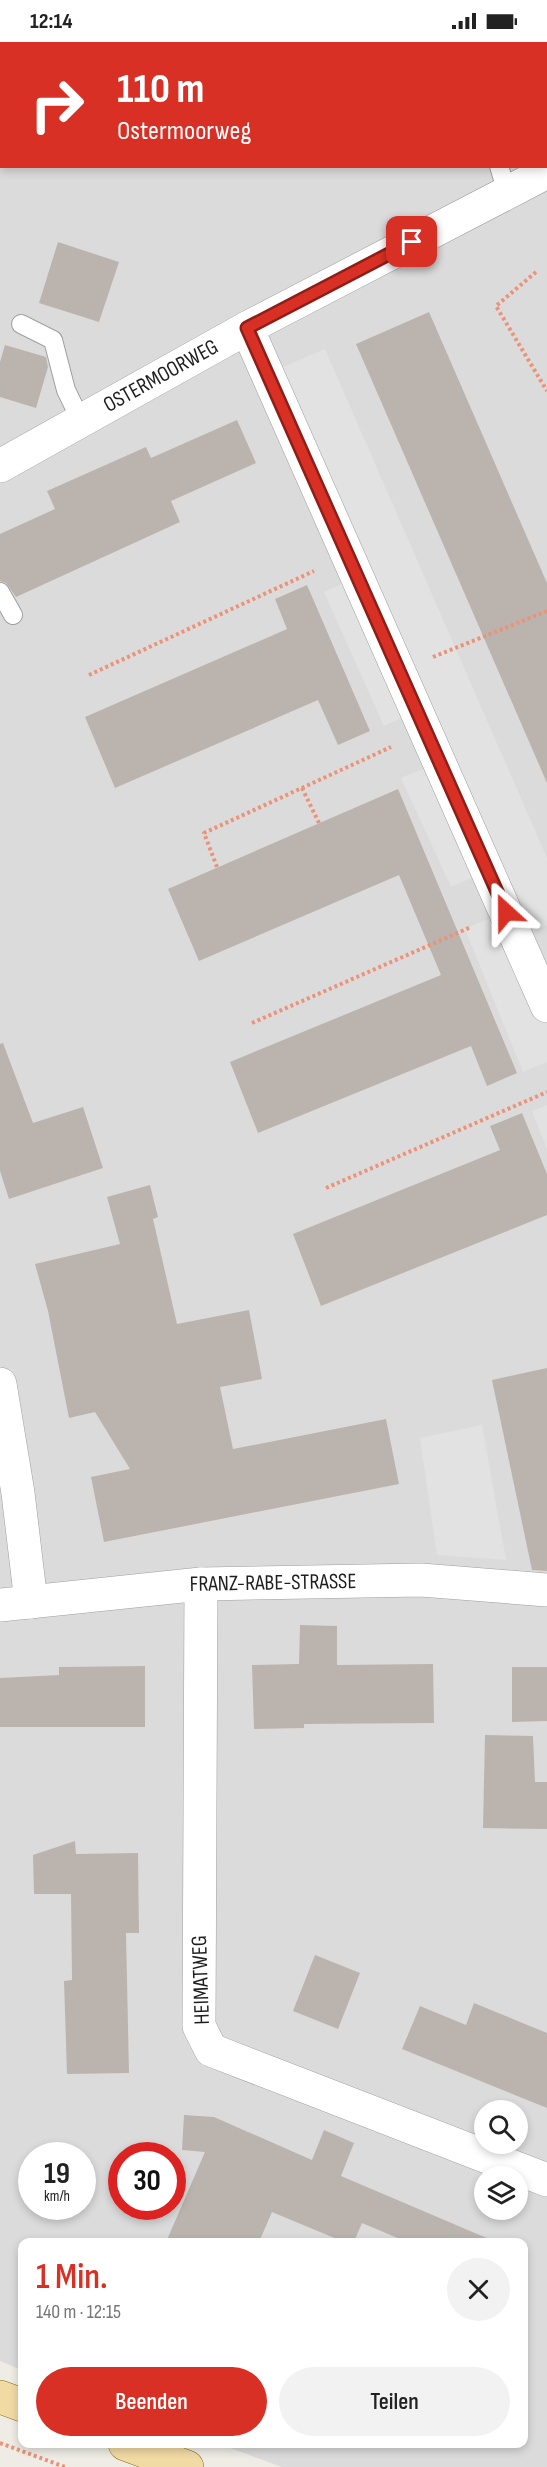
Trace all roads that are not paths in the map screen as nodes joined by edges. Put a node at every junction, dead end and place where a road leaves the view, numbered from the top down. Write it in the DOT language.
graph roads {
  1 [pos="547,172"];
  2 [pos="503,180"];
  3 [pos="21,324"];
  4 [pos="247,328"];
  5 [pos="81,421"];
  6 [pos="0,466"];
  7 [pos="0,592"];
  8 [pos="13,615"];
  9 [pos="546,999"];
  10 [pos="0,1383"];
  11 [pos="201,1584"];
  12 [pos="547,1590"];
  13 [pos="15,1604"];
  14 [pos="547,2180"];
  15 [pos="0,2397"];
  16 [pos="18,2404"];
  17 [pos="136,2448"];
  18 [pos="187,2467"];
  1 -- 2 [label="street, OSTERMOORWEG"];
  2 -- 4 [label="street, OSTERMOORWEG"];
  3 -- 5 [label="lane"];
  4 -- 5 [label="street, OSTERMOORWEG"];
  4 -- 9 [label="street"];
  5 -- 6 [label="street, OSTERMOORWEG"];
  7 -- 8 [label="lane"];
  10 -- 13 [label="street"];
  11 -- 12 [label="street, FRANZ-RABE-STRASSE"];
  11 -- 13 [label="street, FRANZ-RABE-STRASSE"];
  11 -- 14 [label="street, HEIMATWEG"];
  15 -- 16 [label="main road"];
  17 -- 18 [label="main road"];
}
